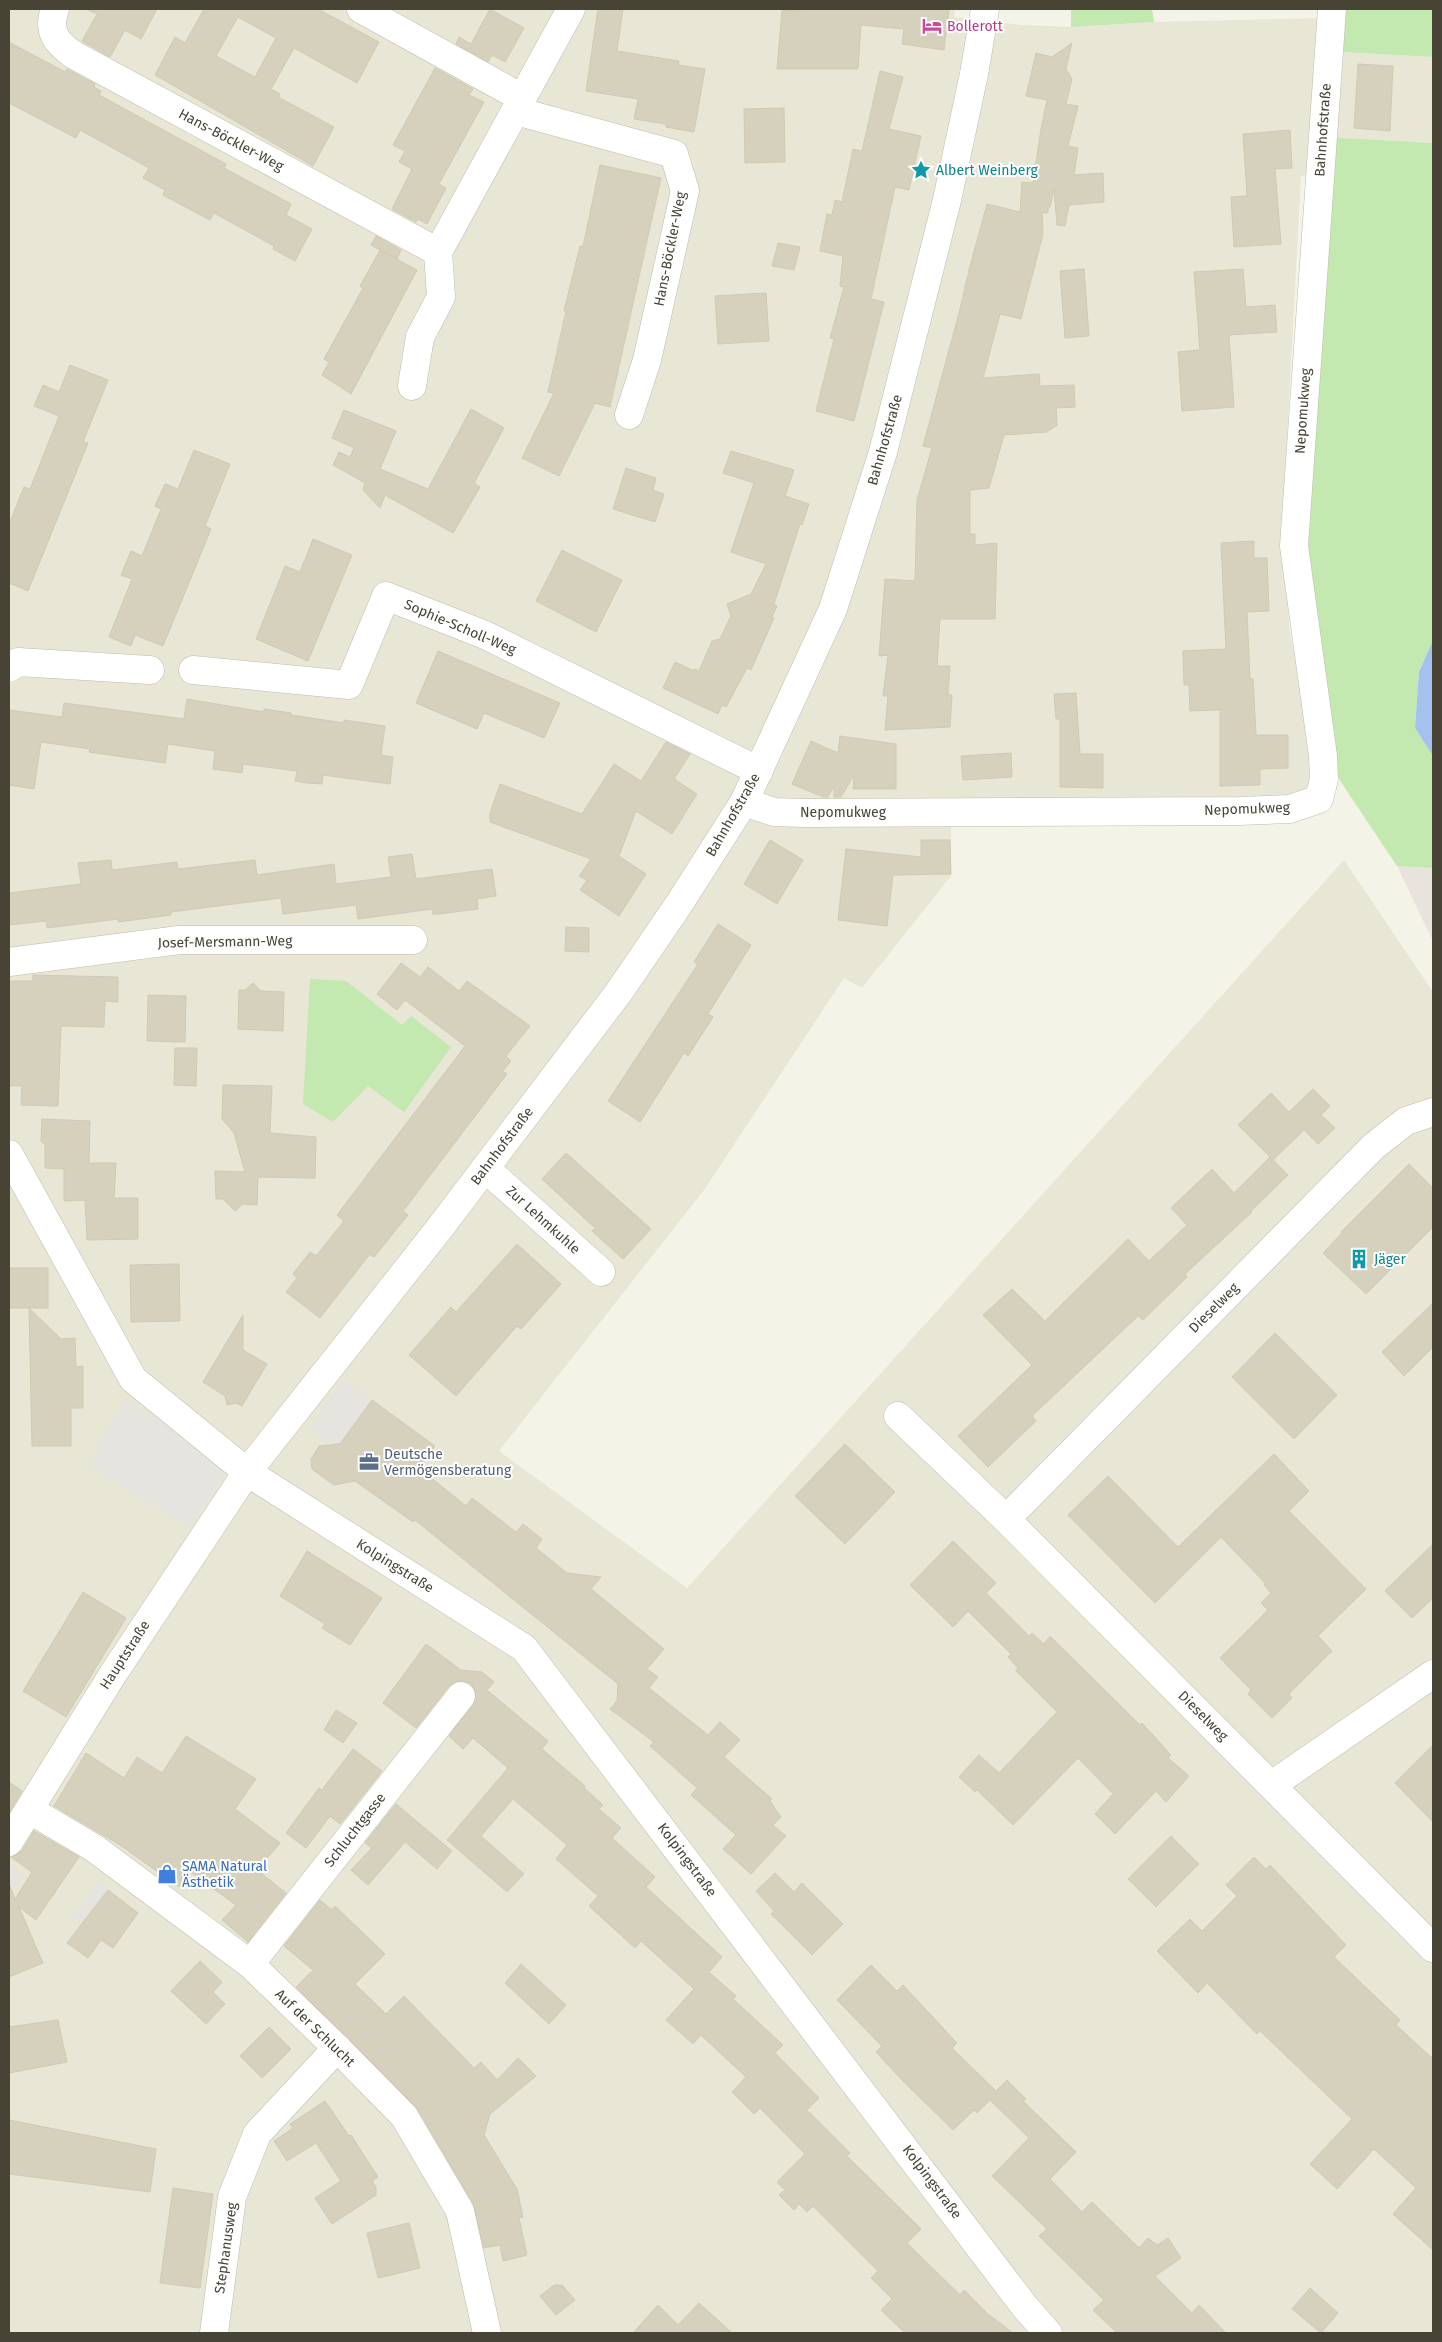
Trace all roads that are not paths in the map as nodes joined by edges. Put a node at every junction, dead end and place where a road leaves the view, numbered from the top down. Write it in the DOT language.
graph roads {
  1 [pos="55,9"];
  2 [pos="361,9"];
  3 [pos="571,9"];
  4 [pos="986,9"];
  5 [pos="1332,9"];
  6 [pos="519,104"];
  7 [pos="1314,251"];
  8 [pos="438,252"];
  9 [pos="412,386"];
  10 [pos="629,415"];
  11 [pos="9,668"];
  12 [pos="150,670"];
  13 [pos="193,670"];
  14 [pos="759,770"];
  15 [pos="744,802"];
  16 [pos="414,940"];
  17 [pos="9,962"];
  18 [pos="1433,1112"];
  19 [pos="9,1154"];
  20 [pos="485,1168"];
  21 [pos="601,1272"];
  22 [pos="898,1416"];
  23 [pos="247,1472"];
  24 [pos="1006,1519"];
  25 [pos="1433,1674"];
  26 [pos="461,1696"];
  27 [pos="1272,1785"];
  28 [pos="30,1810"];
  29 [pos="9,1842"];
  30 [pos="1433,1948"];
  31 [pos="250,1964"];
  32 [pos="337,2048"];
  33 [pos="214,2333"];
  34 [pos="486,2333"];
  35 [pos="1048,2333"];
  1 -- 8 [label="street, Hans-Böckler-Weg"];
  2 -- 6 [label="street, Hans-Böckler-Weg"];
  3 -- 6 [label="street"];
  4 -- 14 [label="street, Bahnhofstraße"];
  5 -- 7 [label="street, Bahnhofstraße"];
  6 -- 8 [label="street"];
  6 -- 10 [label="street, Hans-Böckler-Weg"];
  7 -- 15 [label="street, Nepomukweg"];
  8 -- 9 [label="street"];
  11 -- 12 [label="street"];
  13 -- 14 [label="street, Sophie-Scholl-Weg"];
  14 -- 15 [label="street, Bahnhofstraße"];
  15 -- 20 [label="street, Bahnhofstraße"];
  16 -- 17 [label="street, Josef-Mersmann-Weg"];
  18 -- 24 [label="street, Dieselweg"];
  19 -- 23 [label="street"];
  20 -- 21 [label="street, Zur Lehmkuhle"];
  20 -- 23 [label="street, Bahnhofstraße"];
  22 -- 24 [label="street, Dieselweg"];
  23 -- 28 [label="street, Hauptstraße"];
  23 -- 35 [label="street, Kolpingstraße"];
  24 -- 27 [label="street, Dieselweg"];
  25 -- 27 [label="street"];
  26 -- 31 [label="street, Schluchtgasse"];
  27 -- 30 [label="street, Dieselweg"];
  28 -- 29 [label="street, Hauptstraße"];
  28 -- 31 [label="street, Auf der Schlucht"];
  31 -- 32 [label="street, Auf der Schlucht"];
  32 -- 33 [label="street, Stephanusweg"];
  32 -- 34 [label="street, Auf der Schlucht"];
}
